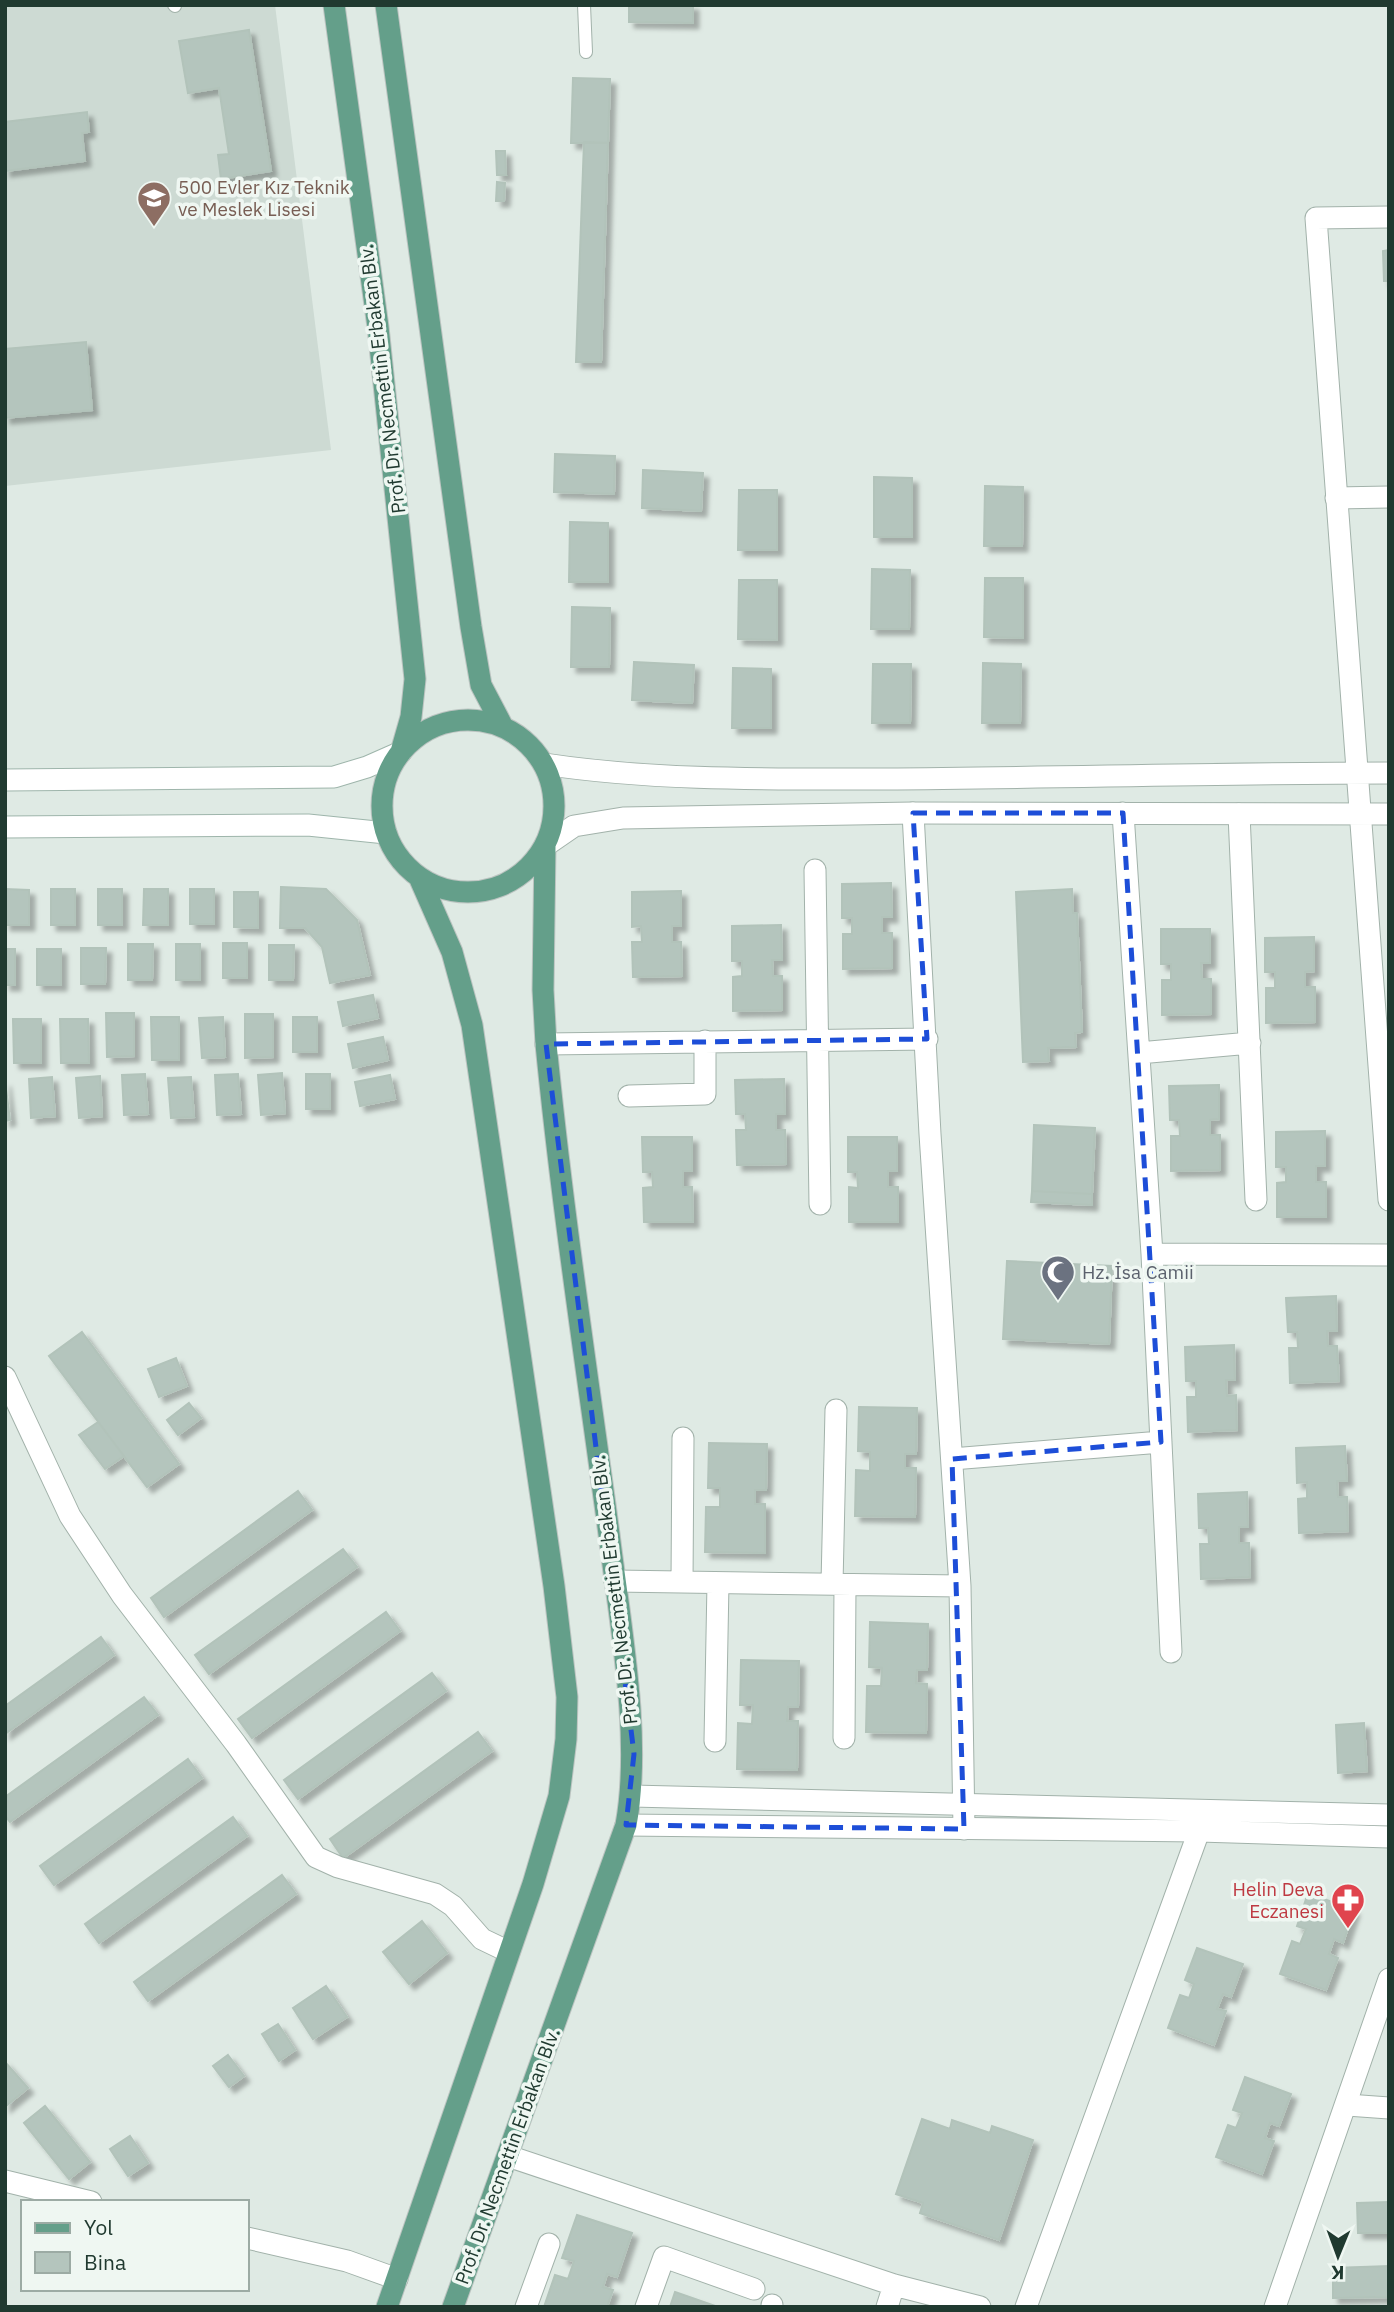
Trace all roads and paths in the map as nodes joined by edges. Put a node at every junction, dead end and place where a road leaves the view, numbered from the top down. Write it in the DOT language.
graph roads {
  1 [pos="334,5"];
  2 [pos="386,5"];
  3 [pos="584,5"];
  4 [pos="586,52"];
  5 [pos="1389,217"];
  6 [pos="1389,497"];
  7 [pos="1336,498"];
  8 [pos="503,727"];
  9 [pos="401,752"];
  10 [pos="544,764"];
  11 [pos="1356,773"];
  12 [pos="1389,773"];
  13 [pos="5,780"];
  14 [pos="913,813"];
  15 [pos="1123,813"];
  16 [pos="1239,814"];
  17 [pos="1389,814"];
  18 [pos="1360,815"];
  19 [pos="5,827"];
  20 [pos="386,832"];
  21 [pos="545,846"];
  22 [pos="815,870"];
  23 [pos="419,877"];
  24 [pos="927,1039"];
  25 [pos="819,1040"];
  26 [pos="1382,1040"];
  27 [pos="705,1041"];
  28 [pos="546,1044"];
  29 [pos="1250,1044"];
  30 [pos="1139,1053"];
  31 [pos="629,1096"];
  32 [pos="1256,1200"];
  33 [pos="1389,1200"];
  34 [pos="820,1204"];
  35 [pos="1152,1254"];
  36 [pos="1389,1255"];
  37 [pos="5,1377"];
  38 [pos="835,1410"];
  39 [pos="683,1437"];
  40 [pos="1161,1442"];
  41 [pos="952,1459"];
  42 [pos="615,1581"];
  43 [pos="682,1582"];
  44 [pos="718,1583"];
  45 [pos="839,1584"];
  46 [pos="960,1586"];
  47 [pos="1171,1652"];
  48 [pos="844,1738"];
  49 [pos="715,1741"];
  50 [pos="632,1796"];
  51 [pos="964,1804"];
  52 [pos="1389,1815"];
  53 [pos="626,1825"];
  54 [pos="964,1829"];
  55 [pos="1199,1831"];
  56 [pos="1389,1838"];
  57 [pos="509,1952"];
  58 [pos="1389,1979"];
  59 [pos="1347,2105"];
  60 [pos="1389,2108"];
  61 [pos="508,2156"];
  62 [pos="5,2181"];
  63 [pos="83,2200"];
  64 [pos="248,2238"];
  65 [pos="550,2244"];
  66 [pos="397,2279"];
  67 [pos="894,2286"];
  68 [pos="754,2289"];
  69 [pos="387,2307"];
  70 [pos="453,2307"];
  71 [pos="526,2307"];
  72 [pos="646,2307"];
  73 [pos="887,2307"];
  74 [pos="980,2307"];
  75 [pos="1026,2307"];
  76 [pos="1275,2307"];
  1 -- 9 [label="main road, Prof. Dr. Necmettin Erbakan Blv."];
  2 -- 8 [label="main road"];
  3 -- 4 [label="lane"];
  5 -- 7 [label="street"];
  6 -- 7 [label="street"];
  7 -- 11 [label="street"];
  8 -- 9 [label="main road"];
  8 -- 10 [label="main road"];
  9 -- 13 [label="street"];
  9 -- 20 [label="main road"];
  10 -- 11 [label="street"];
  10 -- 21 [label="main road"];
  11 -- 12 [label="street"];
  11 -- 18 [label="street"];
  14 -- 15 [label="street"];
  14 -- 21 [label="street"];
  14 -- 24 [label="street"];
  15 -- 16 [label="street"];
  15 -- 30 [label="street"];
  16 -- 18 [label="street"];
  16 -- 29 [label="street"];
  17 -- 18 [label="street"];
  18 -- 26 [label="street"];
  19 -- 20 [label="street"];
  20 -- 23 [label="main road"];
  21 -- 23 [label="main road"];
  21 -- 28 [label="main road, Prof. Dr. Necmettin Erbakan Blv."];
  22 -- 25 [label="street"];
  23 -- 57 [label="main road"];
  24 -- 25 [label="street"];
  24 -- 41 [label="street"];
  25 -- 27 [label="street"];
  25 -- 34 [label="street"];
  26 -- 33 [label="street"];
  27 -- 28 [label="street"];
  27 -- 31 [label="street"];
  28 -- 42 [label="main road, Prof. Dr. Necmettin Erbakan Blv."];
  29 -- 30 [label="street"];
  29 -- 32 [label="street"];
  30 -- 35 [label="street"];
  35 -- 36 [label="street"];
  35 -- 40 [label="street"];
  37 -- 57 [label="street"];
  38 -- 45 [label="street"];
  39 -- 43 [label="street"];
  40 -- 41 [label="street"];
  40 -- 47 [label="street"];
  41 -- 46 [label="street"];
  42 -- 43 [label="street"];
  42 -- 50 [label="main road, Prof. Dr. Necmettin Erbakan Blv."];
  43 -- 44 [label="street"];
  44 -- 45 [label="street"];
  44 -- 49 [label="street"];
  45 -- 46 [label="street"];
  45 -- 48 [label="street"];
  46 -- 51 [label="street"];
  50 -- 51 [label="street"];
  50 -- 53 [label="main road, Prof. Dr. Necmettin Erbakan Blv."];
  51 -- 52 [label="street"];
  51 -- 54 [label="street"];
  53 -- 54 [label="street"];
  53 -- 61 [label="main road, Prof. Dr. Necmettin Erbakan Blv."];
  54 -- 55 [label="street"];
  55 -- 56 [label="street"];
  55 -- 75 [label="street"];
  57 -- 66 [label="main road"];
  58 -- 59 [label="street"];
  59 -- 60 [label="street"];
  59 -- 76 [label="street"];
  61 -- 67 [label="street"];
  61 -- 70 [label="main road, Prof. Dr. Necmettin Erbakan Blv."];
  62 -- 63 [label="street"];
  64 -- 66 [label="street"];
  65 -- 71 [label="street"];
  66 -- 69 [label="main road"];
  67 -- 73 [label="street"];
  67 -- 74 [label="street"];
  68 -- 72 [label="street"];
}
